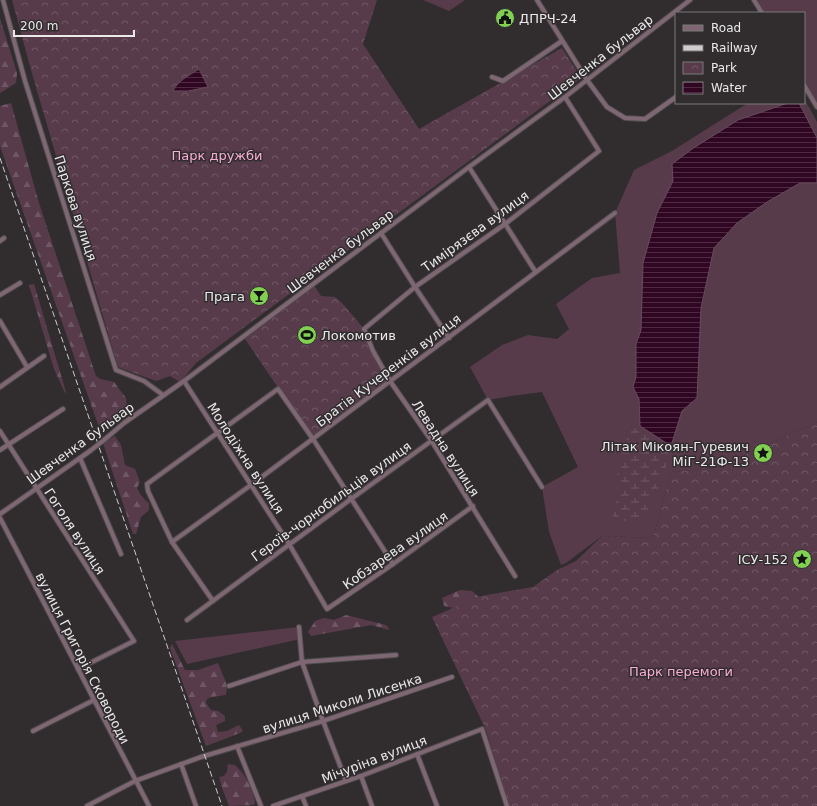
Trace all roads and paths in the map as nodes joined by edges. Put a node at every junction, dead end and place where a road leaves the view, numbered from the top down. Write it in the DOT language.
graph roads {
  1 [pos="3,0"];
  2 [pos="537,0"];
  3 [pos="690,0"];
  4 [pos="754,0"];
  5 [pos="761,12"];
  6 [pos="562,41"];
  7 [pos="492,77"];
  8 [pos="587,80"];
  9 [pos="805,87"];
  10 [pos="565,98"];
  11 [pos="675,98"];
  12 [pos="817,107"];
  13 [pos="469,167"];
  14 [pos="615,213"];
  15 [pos="506,224"];
  16 [pos="381,233"];
  17 [pos="535,271"];
  18 [pos="20,283"];
  19 [pos="415,287"];
  20 [pos="0,295"];
  21 [pos="0,321"];
  22 [pos="364,329"];
  23 [pos="450,338"];
  24 [pos="44,356"];
  25 [pos="27,367"];
  26 [pos="184,381"];
  27 [pos="390,381"];
  28 [pos="0,387"];
  29 [pos="163,394"];
  30 [pos="63,408"];
  31 [pos="0,431"];
  32 [pos="219,433"];
  33 [pos="313,439"];
  34 [pos="431,440"];
  35 [pos="8,444"];
  36 [pos="0,450"];
  37 [pos="80,458"];
  38 [pos="251,485"];
  39 [pos="542,487"];
  40 [pos="36,488"];
  41 [pos="350,499"];
  42 [pos="473,506"];
  43 [pos="0,514"];
  44 [pos="0,518"];
  45 [pos="172,542"];
  46 [pos="289,544"];
  47 [pos="120,554"];
  48 [pos="393,564"];
  49 [pos="515,576"];
  50 [pos="213,600"];
  51 [pos="328,609"];
  52 [pos="187,620"];
  53 [pos="299,627"];
  54 [pos="396,655"];
  55 [pos="302,662"];
  56 [pos="78,669"];
  57 [pos="452,677"];
  58 [pos="229,686"];
  59 [pos="94,700"];
  60 [pos="323,722"];
  61 [pos="33,731"];
  62 [pos="237,746"];
  63 [pos="417,754"];
  64 [pos="181,764"];
  65 [pos="361,776"];
  66 [pos="135,781"];
  67 [pos="346,781"];
  68 [pos="302,796"];
  69 [pos="87,806"];
  70 [pos="149,806"];
  71 [pos="196,806"];
  72 [pos="261,806"];
  73 [pos="273,806"];
  74 [pos="306,806"];
  75 [pos="372,806"];
  76 [pos="437,806"];
  77 [pos="507,806"];
  1 -- 29 [label="street, Паркова вулиця"];
  2 -- 6 [label="street"];
  3 -- 8 [label="street, Шевченка бульвар"];
  4 -- 5 [label="street"];
  6 -- 7 [label="street"];
  6 -- 8 [label="street"];
  8 -- 10 [label="street, Шевченка бульвар"];
  8 -- 11 [label="street"];
  9 -- 12 [label="street"];
  10 -- 13 [label="street, Шевченка бульвар"];
  10 -- 15 [label="street, Тимірязєва вулиця"];
  13 -- 15 [label="street"];
  13 -- 16 [label="street, Шевченка бульвар"];
  14 -- 17 [label="street, Братів Кучеренків вулиця"];
  15 -- 17 [label="street"];
  15 -- 19 [label="street, Тимірязєва вулиця"];
  16 -- 19 [label="street"];
  16 -- 26 [label="street, Шевченка бульвар"];
  17 -- 23 [label="street, Братів Кучеренків вулиця"];
  18 -- 20 [label="street"];
  19 -- 22 [label="street, Тимірязєва вулиця"];
  19 -- 23 [label="street"];
  21 -- 25 [label="street"];
  22 -- 27 [label="street, Левадна вулиця"];
  23 -- 27 [label="street, Братів Кучеренків вулиця"];
  24 -- 25 [label="street"];
  25 -- 28 [label="street"];
  26 -- 29 [label="street, Шевченка бульвар"];
  26 -- 32 [label="street, Молодіжна вулиця"];
  27 -- 33 [label="street, Братів Кучеренків вулиця"];
  27 -- 34 [label="street, Левадна вулиця"];
  29 -- 37 [label="street, Шевченка бульвар, bridge"];
  30 -- 35 [label="street"];
  31 -- 35 [label="street, Гоголя вулиця"];
  32 -- 33 [label="street"];
  32 -- 38 [label="street, Молодіжна вулиця"];
  32 -- 45 [label="street"];
  33 -- 38 [label="street, Братів Кучеренків вулиця"];
  33 -- 41 [label="street"];
  34 -- 39 [label="street, Героїв-чорнобильців вулиця"];
  34 -- 41 [label="street, Героїв-чорнобильців вулиця"];
  34 -- 42 [label="street, Левадна вулиця"];
  35 -- 36 [label="street"];
  35 -- 40 [label="street, Гоголя вулиця"];
  37 -- 40 [label="street, Шевченка бульвар"];
  37 -- 47 [label="street"];
  38 -- 45 [label="street, Братів Кучеренків вулиця"];
  38 -- 46 [label="street, Молодіжна вулиця"];
  40 -- 43 [label="street, Шевченка бульвар"];
  40 -- 56 [label="street, Гоголя вулиця"];
  41 -- 46 [label="street, Героїв-чорнобильців вулиця"];
  41 -- 48 [label="street"];
  42 -- 48 [label="street, Кобзарева вулиця"];
  42 -- 49 [label="street, Левадна вулиця"];
  44 -- 56 [label="street, вулиця Григорія Сковороди"];
  45 -- 50 [label="street"];
  46 -- 50 [label="street, Героїв-чорнобильців вулиця"];
  46 -- 51 [label="street, Молодіжна вулиця"];
  48 -- 51 [label="street, Кобзарева вулиця"];
  50 -- 52 [label="street, Героїв-чорнобильців вулиця"];
  53 -- 55 [label="street"];
  54 -- 55 [label="street"];
  55 -- 58 [label="street"];
  55 -- 60 [label="street"];
  56 -- 59 [label="street, вулиця Григорія Сковороди"];
  57 -- 60 [label="street, вулиця Миколи Лисенка"];
  59 -- 61 [label="street"];
  59 -- 66 [label="street, вулиця Григорія Сковороди"];
  60 -- 62 [label="street, вулиця Миколи Лисенка"];
  60 -- 67 [label="street"];
  62 -- 64 [label="street, вулиця Миколи Лисенка"];
  62 -- 72 [label="street"];
  63 -- 65 [label="street, Мічуріна вулиця"];
  63 -- 76 [label="street"];
  63 -- 77 [label="street, Мічуріна вулиця"];
  64 -- 66 [label="street, вулиця Миколи Лисенка"];
  64 -- 71 [label="street"];
  65 -- 67 [label="street, Мічуріна вулиця"];
  65 -- 75 [label="street"];
  66 -- 69 [label="street, вулиця Миколи Лисенка"];
  66 -- 70 [label="street, вулиця Григорія Сковороди"];
  67 -- 68 [label="street, Мічуріна вулиця"];
  68 -- 73 [label="street, Мічуріна вулиця"];
  68 -- 74 [label="street"];
}
